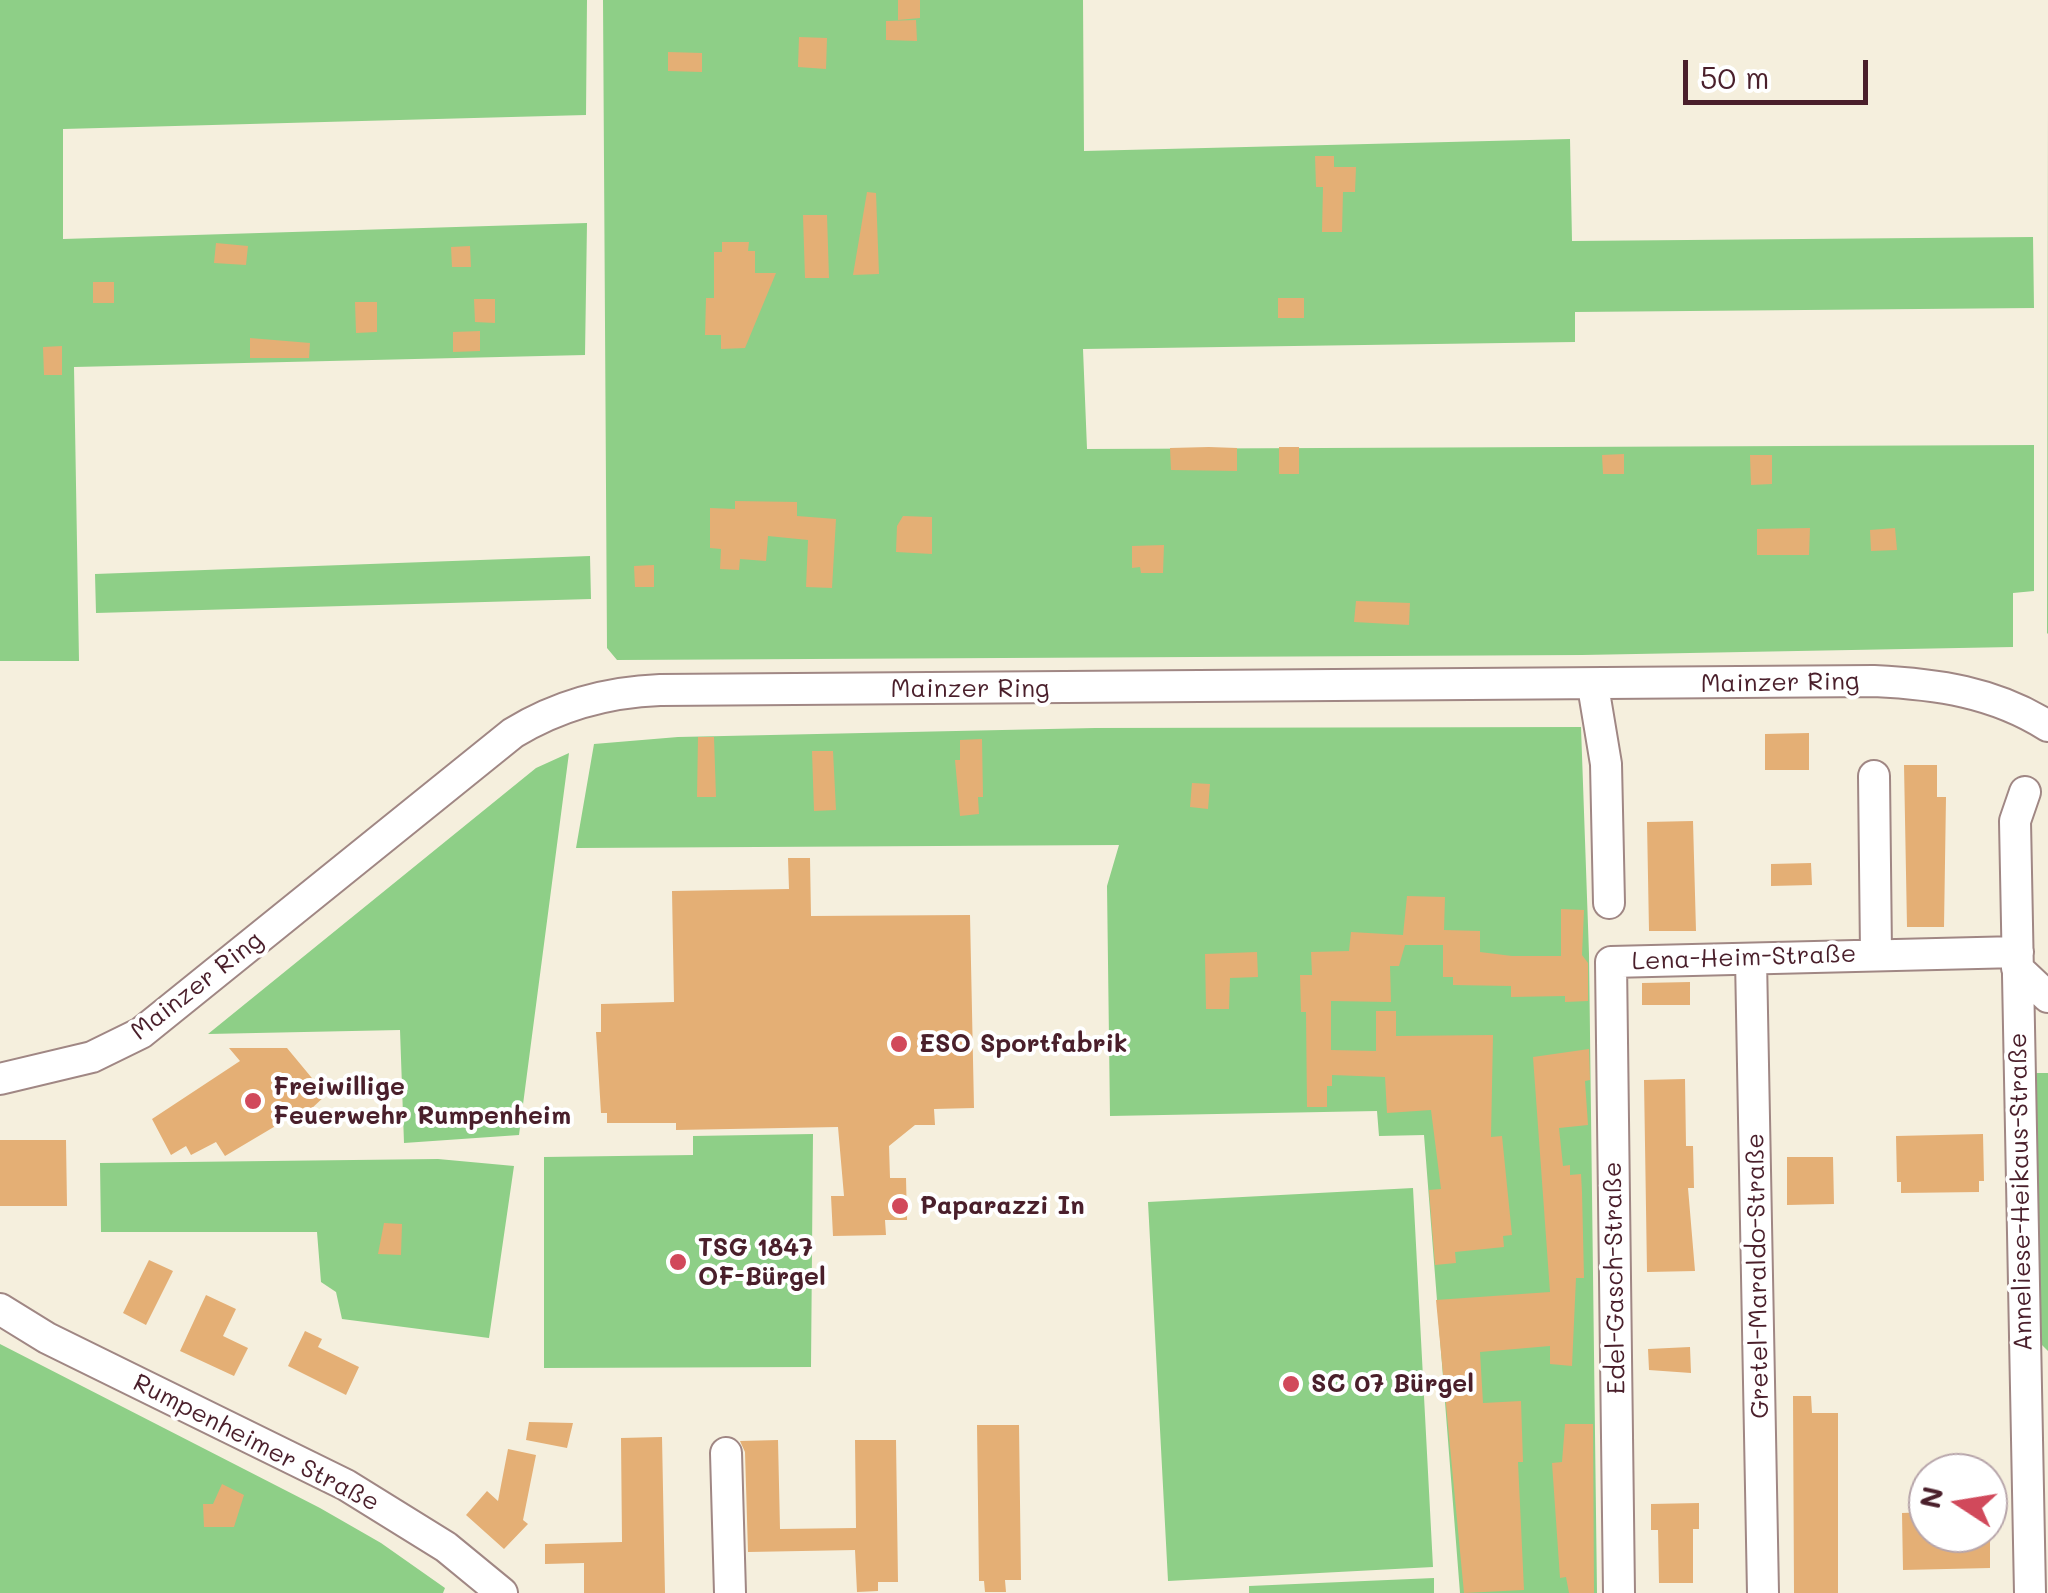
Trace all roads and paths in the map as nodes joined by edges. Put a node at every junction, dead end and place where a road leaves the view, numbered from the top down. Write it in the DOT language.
graph roads {
  1 [pos="1593,686"];
  2 [pos="2048,726"];
  3 [pos="1874,776"];
  4 [pos="2025,792"];
  5 [pos="1610,903"];
  6 [pos="1876,953"];
  7 [pos="1752,959"];
  8 [pos="2018,960"];
  9 [pos="1612,962"];
  10 [pos="2048,997"];
  11 [pos="2,1078"];
  12 [pos="0,1310"];
  13 [pos="2036,1359"];
  14 [pos="726,1454"];
  15 [pos="496,1591"];
  16 [pos="730,1593"];
  17 [pos="1619,1593"];
  18 [pos="1763,1593"];
  19 [pos="2030,1593"];
  1 -- 2 [label="street, Mainzer Ring"];
  1 -- 5 [label="street"];
  1 -- 11 [label="street, Mainzer Ring"];
  3 -- 6 [label="street, Lena-Heim-Straße"];
  4 -- 8 [label="street, Anneliese-Heikaus-Straße"];
  6 -- 7 [label="street, Lena-Heim-Straße"];
  6 -- 8 [label="street, Lena-Heim-Straße"];
  7 -- 9 [label="street, Lena-Heim-Straße"];
  7 -- 18 [label="street, Gretel-Maraldo-Straße"];
  8 -- 10 [label="street"];
  8 -- 13 [label="street, Anneliese-Heikaus-Straße"];
  9 -- 17 [label="street, Edel-Gasch-Straße"];
  12 -- 15 [label="street, Rumpenheimer Straße"];
  13 -- 19 [label="street, Anneliese-Heikaus-Straße"];
  14 -- 16 [label="street"];
}
